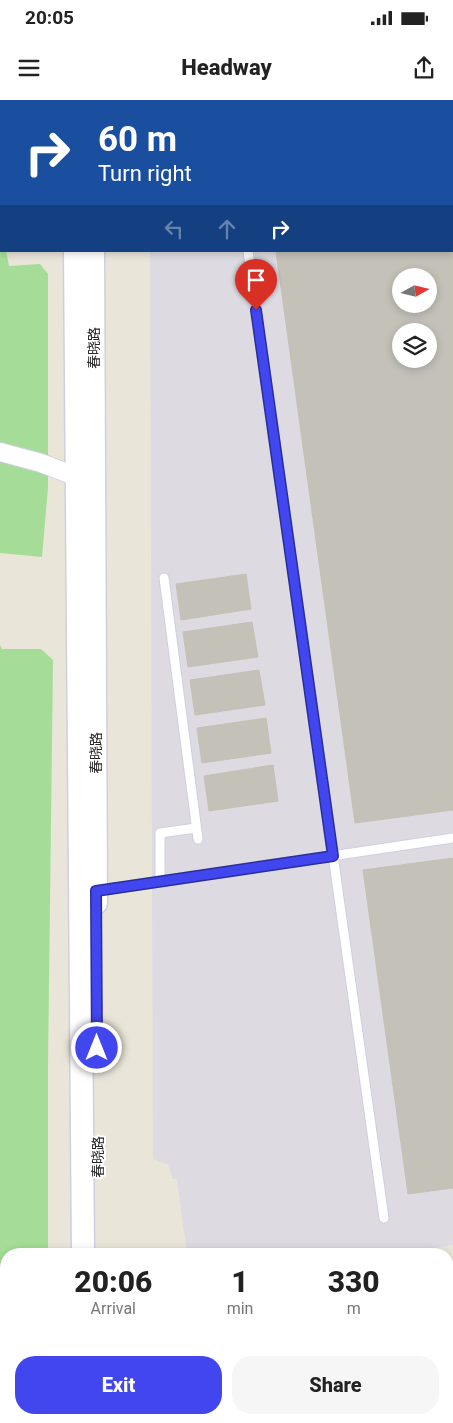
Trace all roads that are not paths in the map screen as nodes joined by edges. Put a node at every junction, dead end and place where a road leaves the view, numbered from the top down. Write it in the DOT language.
graph roads {
  1 [pos="75,252"];
  2 [pos="93,252"];
  3 [pos="248,252"];
  4 [pos="0,452"];
  5 [pos="77,477"];
  6 [pos="164,578"];
  7 [pos="196,828"];
  8 [pos="453,838"];
  9 [pos="198,839"];
  10 [pos="333,856"];
  11 [pos="160,882"];
  12 [pos="88,892"];
  13 [pos="384,1218"];
  14 [pos="83,1248"];
  15 [pos="98,1248"];
  1 -- 5 [label="street"];
  2 -- 12 [label="street, 春晓路"];
  3 -- 10 [label="lane"];
  4 -- 5 [label="street"];
  5 -- 12 [label="street"];
  6 -- 7 [label="lane"];
  7 -- 9 [label="lane"];
  7 -- 11 [label="lane"];
  8 -- 10 [label="lane"];
  10 -- 11 [label="lane"];
  10 -- 13 [label="lane"];
  11 -- 12 [label="lane"];
  12 -- 14 [label="street"];
  12 -- 15 [label="street, 春晓路"];
}
